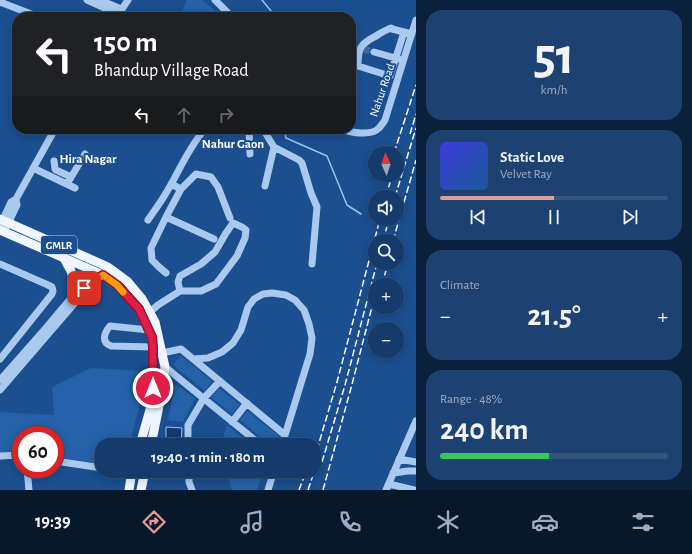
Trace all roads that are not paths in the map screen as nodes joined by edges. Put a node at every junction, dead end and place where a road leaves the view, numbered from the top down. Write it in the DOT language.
graph roads {
  1 [pos="100,0"];
  2 [pos="128,0"];
  3 [pos="215,0"];
  4 [pos="91,1"];
  5 [pos="0,2"];
  6 [pos="26,12"];
  7 [pos="117,12"];
  8 [pos="118,12"];
  9 [pos="120,12"];
  10 [pos="227,12"];
  11 [pos="416,20"];
  12 [pos="404,32"];
  13 [pos="412,34"];
  14 [pos="374,52"];
  15 [pos="395,58"];
  16 [pos="404,60"];
  17 [pos="356,132"];
  18 [pos="51,134"];
  19 [pos="201,134"];
  20 [pos="249,134"];
  21 [pos="266,134"];
  22 [pos="274,146"];
  23 [pos="85,154"];
  24 [pos="250,154"];
  25 [pos="54,161"];
  26 [pos="33,168"];
  27 [pos="56,170"];
  28 [pos="52,177"];
  29 [pos="69,180"];
  30 [pos="171,184"];
  31 [pos="265,186"];
  32 [pos="75,188"];
  33 [pos="181,189"];
  34 [pos="166,217"];
  35 [pos="230,218"];
  36 [pos="148,220"];
  37 [pos="3,225"];
  38 [pos="214,239"];
  39 [pos="64,258"];
  40 [pos="0,264"];
  41 [pos="312,264"];
  42 [pos="108,267"];
  43 [pos="166,273"];
  44 [pos="103,275"];
  45 [pos="80,290"];
  46 [pos="180,291"];
  47 [pos="150,312"];
  48 [pos="149,330"];
  49 [pos="153,347"];
  50 [pos="162,353"];
  51 [pos="0,359"];
  52 [pos="193,359"];
  53 [pos="19,363"];
  54 [pos="165,367"];
  55 [pos="0,380"];
  56 [pos="220,381"];
  57 [pos="1,387"];
  58 [pos="204,398"];
  59 [pos="247,403"];
  60 [pos="416,421"];
  61 [pos="232,422"];
  62 [pos="285,435"];
  63 [pos="142,438"];
  64 [pos="152,438"];
  65 [pos="188,438"];
  66 [pos="252,438"];
  67 [pos="284,438"];
  68 [pos="12,455"];
  69 [pos="0,456"];
  70 [pos="399,459"];
  71 [pos="64,462"];
  72 [pos="416,462"];
  73 [pos="95,467"];
  74 [pos="416,471"];
  75 [pos="396,472"];
  76 [pos="28,478"];
  77 [pos="130,478"];
  78 [pos="144,478"];
  79 [pos="189,478"];
  80 [pos="272,478"];
  81 [pos="389,488"];
  82 [pos="28,490"];
  83 [pos="129,490"];
  84 [pos="143,490"];
  85 [pos="192,490"];
  86 [pos="268,490"];
  87 [pos="414,490"];
  1 -- 8 [label="street"];
  2 -- 9 [label="street"];
  3 -- 10 [label="street"];
  4 -- 7 [label="street"];
  5 -- 6 [label="street"];
  11 -- 13 [label="street, Nahur Road"];
  12 -- 13 [label="street"];
  12 -- 15 [label="street"];
  12 -- 15 [label="street"];
  13 -- 16 [label="street, Nahur Road"];
  14 -- 15 [label="street"];
  15 -- 16 [label="street"];
  16 -- 17 [label="street, Nahur Road"];
  18 -- 26 [label="street"];
  19 -- 30 [label="street"];
  20 -- 24 [label="street"];
  21 -- 22 [label="street"];
  22 -- 31 [label="street"];
  22 -- 41 [label="street"];
  23 -- 29 [label="street"];
  25 -- 27 [label="street"];
  26 -- 28 [label="street"];
  26 -- 37 [label="street"];
  27 -- 28 [label="street"];
  27 -- 29 [label="street"];
  28 -- 29 [label="street"];
  29 -- 32 [label="street"];
  30 -- 33 [label="street"];
  30 -- 36 [label="street"];
  33 -- 34 [label="street"];
  33 -- 35 [label="street"];
  34 -- 38 [label="street"];
  34 -- 43 [label="street"];
  37 -- 39 [label="main road, GMLR"];
  37 -- 42 [label="main road, GMLR"];
  39 -- 44 [label="main road, GMLR"];
  39 -- 45 [label="main road"];
  40 -- 51 [label="street"];
  42 -- 44 [label="street"];
  42 -- 47 [label="main road, GMLR"];
  44 -- 45 [label="street"];
  44 -- 48 [label="main road, GMLR"];
  45 -- 53 [label="street"];
  46 -- 46 [label="street"];
  46 -- 47 [label="street"];
  47 -- 50 [label="main road, GMLR"];
  48 -- 49 [label="main road, GMLR"];
  48 -- 49 [label="street"];
  49 -- 63 [label="main road, GMLR"];
  50 -- 52 [label="street"];
  50 -- 54 [label="main road, GMLR"];
  52 -- 56 [label="street"];
  52 -- 62 [label="street"];
  53 -- 55 [label="street"];
  53 -- 57 [label="street"];
  54 -- 58 [label="street"];
  54 -- 64 [label="main road, GMLR"];
  56 -- 58 [label="street"];
  56 -- 59 [label="street"];
  58 -- 61 [label="street"];
  58 -- 65 [label="street"];
  59 -- 61 [label="street"];
  59 -- 62 [label="street"];
  60 -- 70 [label="street"];
  61 -- 66 [label="street"];
  62 -- 67 [label="street"];
  68 -- 69 [label="street"];
  70 -- 72 [label="street"];
  70 -- 75 [label="street"];
  71 -- 73 [label="street"];
  74 -- 75 [label="street"];
  75 -- 81 [label="street"];
  76 -- 82 [label="street"];
  77 -- 83 [label="main road"];
  78 -- 84 [label="main road"];
  79 -- 85 [label="street"];
  80 -- 86 [label="street"];
  81 -- 87 [label="street"];
}
